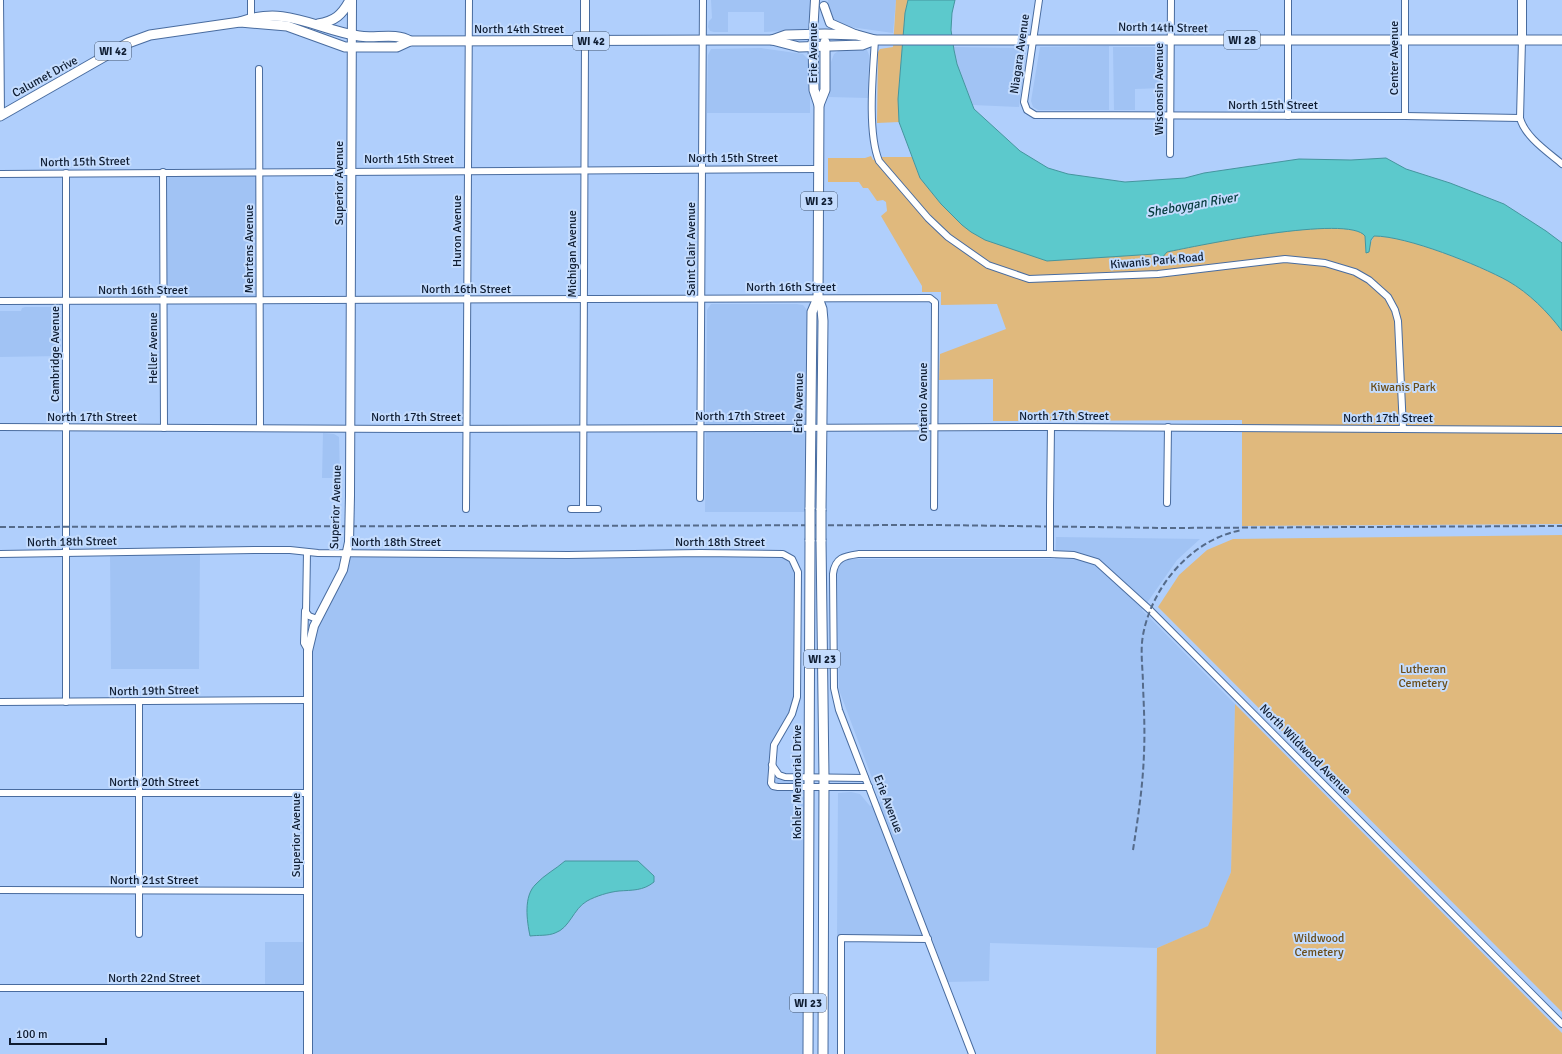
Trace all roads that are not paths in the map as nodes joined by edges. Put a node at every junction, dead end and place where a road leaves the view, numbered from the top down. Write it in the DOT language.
graph roads {
  1 [pos="0,0"];
  2 [pos="251,0"];
  3 [pos="351,0"];
  4 [pos="469,0"];
  5 [pos="586,0"];
  6 [pos="703,0"];
  7 [pos="815,0"];
  8 [pos="1039,0"];
  9 [pos="1171,0"];
  10 [pos="1288,0"];
  11 [pos="1405,0"];
  12 [pos="1522,0"];
  13 [pos="824,3"];
  14 [pos="251,18"];
  15 [pos="240,22"];
  16 [pos="318,24"];
  17 [pos="813,34"];
  18 [pos="825,34"];
  19 [pos="352,35"];
  20 [pos="857,35"];
  21 [pos="703,40"];
  22 [pos="772,40"];
  23 [pos="875,40"];
  24 [pos="1033,40"];
  25 [pos="1170,40"];
  26 [pos="1288,40"];
  27 [pos="1405,40"];
  28 [pos="1522,40"];
  29 [pos="1562,40"];
  30 [pos="410,41"];
  31 [pos="468,41"];
  32 [pos="585,41"];
  33 [pos="825,46"];
  34 [pos="352,47"];
  35 [pos="813,47"];
  36 [pos="259,70"];
  37 [pos="819,105"];
  38 [pos="1028,111"];
  39 [pos="1,116"];
  40 [pos="1170,116"];
  41 [pos="1288,116"];
  42 [pos="1405,116"];
  43 [pos="1520,118"];
  44 [pos="1170,154"];
  45 [pos="1562,164"];
  46 [pos="702,169"];
  47 [pos="819,169"];
  48 [pos="351,170"];
  49 [pos="468,170"];
  50 [pos="585,170"];
  51 [pos="259,171"];
  52 [pos="163,172"];
  53 [pos="66,173"];
  54 [pos="0,174"];
  55 [pos="702,298"];
  56 [pos="818,298"];
  57 [pos="467,299"];
  58 [pos="584,299"];
  59 [pos="933,299"];
  60 [pos="0,301"];
  61 [pos="66,301"];
  62 [pos="164,301"];
  63 [pos="350,301"];
  64 [pos="260,302"];
  65 [pos="0,427"];
  66 [pos="583,427"];
  67 [pos="700,427"];
  68 [pos="811,427"];
  69 [pos="821,427"];
  70 [pos="934,427"];
  71 [pos="1051,427"];
  72 [pos="1168,427"];
  73 [pos="66,428"];
  74 [pos="164,428"];
  75 [pos="260,428"];
  76 [pos="350,428"];
  77 [pos="467,428"];
  78 [pos="1403,429"];
  79 [pos="1562,430"];
  80 [pos="700,498"];
  81 [pos="1167,504"];
  82 [pos="934,507"];
  83 [pos="466,509"];
  84 [pos="571,509"];
  85 [pos="583,509"];
  86 [pos="598,509"];
  87 [pos="810,509"];
  88 [pos="307,552"];
  89 [pos="347,553"];
  90 [pos="0,554"];
  91 [pos="66,554"];
  92 [pos="1050,554"];
  93 [pos="306,600"];
  94 [pos="318,619"];
  95 [pos="308,650"];
  96 [pos="308,700"];
  97 [pos="0,702"];
  98 [pos="66,702"];
  99 [pos="139,702"];
  100 [pos="772,765"];
  101 [pos="809,778"];
  102 [pos="824,778"];
  103 [pos="865,778"];
  104 [pos="869,787"];
  105 [pos="809,788"];
  106 [pos="824,788"];
  107 [pos="0,793"];
  108 [pos="308,793"];
  109 [pos="139,794"];
  110 [pos="0,890"];
  111 [pos="139,891"];
  112 [pos="308,891"];
  113 [pos="139,934"];
  114 [pos="928,939"];
  115 [pos="0,988"];
  116 [pos="308,988"];
  117 [pos="1562,1024"];
  118 [pos="308,1054"];
  119 [pos="808,1054"];
  120 [pos="823,1054"];
  121 [pos="841,1054"];
  122 [pos="972,1054"];
  1 -- 39 [label="street"];
  2 -- 14 [label="street"];
  3 -- 16 [label="main road"];
  3 -- 19 [label="street, Superior Avenue"];
  4 -- 31 [label="street, Huron Avenue"];
  5 -- 32 [label="street, Michigan Avenue"];
  6 -- 21 [label="street, Saint Clair Avenue"];
  7 -- 17 [label="street, Erie Avenue"];
  8 -- 24 [label="street, Niagara Avenue"];
  9 -- 25 [label="street, Wisconsin Avenue"];
  10 -- 26 [label="street"];
  11 -- 27 [label="street, Center Avenue"];
  12 -- 28 [label="street"];
  13 -- 18 [label="street, Erie Avenue"];
  13 -- 20 [label="street"];
  14 -- 15 [label="main road, North 14th Street / WI 42"];
  14 -- 16 [label="main road, North 14th Street / WI 42"];
  15 -- 34 [label="main road, North 14th Street / WI 42"];
  15 -- 39 [label="main road, Calumet Drive / WI 42"];
  16 -- 19 [label="main road, North 14th Street / WI 42"];
  17 -- 18 [label="main road, North 14th Street / WI 28"];
  17 -- 22 [label="main road, North 14th Street / WI 42"];
  17 -- 35 [label="main road, Erie Avenue / WI 23"];
  18 -- 20 [label="main road, North 14th Street / WI 28"];
  18 -- 33 [label="main road, Erie Avenue / WI 23"];
  19 -- 30 [label="main road, North 14th Street / WI 42"];
  19 -- 34 [label="street, Superior Avenue"];
  20 -- 23 [label="main road, North 14th Street / WI 28"];
  21 -- 22 [label="main road, North 14th Street / WI 42"];
  21 -- 32 [label="main road, North 14th Street / WI 42"];
  21 -- 46 [label="street, Saint Clair Avenue"];
  22 -- 35 [label="main road, North 14th Street / WI 42"];
  23 -- 24 [label="main road, North 14th Street / WI 28"];
  23 -- 33 [label="main road, North 14th Street / WI 28"];
  23 -- 78 [label="street, Kiwanis Park Road"];
  24 -- 25 [label="main road, North 14th Street / WI 28"];
  24 -- 38 [label="street, Niagara Avenue"];
  25 -- 26 [label="main road, North 14th Street / WI 28"];
  25 -- 40 [label="street, Wisconsin Avenue"];
  26 -- 27 [label="main road, North 14th Street / WI 28"];
  26 -- 41 [label="street"];
  27 -- 28 [label="main road, North 14th Street / WI 28"];
  27 -- 42 [label="street, Center Avenue"];
  28 -- 29 [label="main road, WI 28"];
  28 -- 43 [label="street"];
  30 -- 31 [label="main road, North 14th Street / WI 42"];
  30 -- 34 [label="main road, North 14th Street / WI 42"];
  31 -- 32 [label="main road, North 14th Street / WI 42"];
  31 -- 49 [label="street, Huron Avenue"];
  32 -- 50 [label="street, Michigan Avenue"];
  33 -- 35 [label="main road, North 14th Street / WI 28"];
  33 -- 37 [label="main road, Erie Avenue / WI 23"];
  34 -- 48 [label="street, Superior Avenue"];
  35 -- 37 [label="main road, Erie Avenue / WI 23"];
  36 -- 51 [label="street, Mehrtens Avenue"];
  37 -- 47 [label="main road, Erie Avenue / WI 23"];
  38 -- 40 [label="street, North 15th Street"];
  40 -- 41 [label="street, North 15th Street"];
  40 -- 44 [label="street, Wisconsin Avenue"];
  41 -- 42 [label="street, North 15th Street"];
  42 -- 43 [label="street, North 15th Street"];
  43 -- 45 [label="street"];
  46 -- 47 [label="street, North 15th Street"];
  46 -- 50 [label="street, North 15th Street"];
  46 -- 55 [label="street, Saint Clair Avenue"];
  47 -- 56 [label="main road, Erie Avenue / WI 23"];
  48 -- 49 [label="street, North 15th Street"];
  48 -- 51 [label="street, North 15th Street"];
  48 -- 63 [label="street, Superior Avenue"];
  49 -- 50 [label="street, North 15th Street"];
  49 -- 57 [label="street, Huron Avenue"];
  50 -- 58 [label="street, Michigan Avenue"];
  51 -- 52 [label="street, North 15th Street"];
  51 -- 64 [label="street, Mehrtens Avenue"];
  52 -- 53 [label="street, North 15th Street"];
  52 -- 62 [label="street, Heller Avenue"];
  53 -- 54 [label="street, North 15th Street"];
  53 -- 61 [label="street, Cambridge Avenue"];
  55 -- 56 [label="street, North 16th Street"];
  55 -- 58 [label="street, North 16th Street"];
  55 -- 67 [label="street, Saint Clair Avenue"];
  56 -- 59 [label="street, North 16th Street"];
  56 -- 68 [label="main road, Erie Avenue / WI 23"];
  56 -- 69 [label="main road, Erie Avenue / WI 23"];
  57 -- 58 [label="street, North 16th Street"];
  57 -- 63 [label="street, North 16th Street"];
  57 -- 77 [label="street, Huron Avenue"];
  58 -- 66 [label="street, Michigan Avenue"];
  59 -- 70 [label="street, Ontario Avenue"];
  60 -- 61 [label="street, North 16th Street"];
  61 -- 62 [label="street, North 16th Street"];
  61 -- 73 [label="street, Cambridge Avenue"];
  62 -- 64 [label="street, North 16th Street"];
  62 -- 74 [label="street, Heller Avenue"];
  63 -- 64 [label="street, North 16th Street"];
  63 -- 76 [label="street, Superior Avenue"];
  64 -- 75 [label="street, Mehrtens Avenue"];
  65 -- 73 [label="street, North 17th Street"];
  66 -- 67 [label="street, North 17th Street"];
  66 -- 77 [label="street, North 17th Street"];
  66 -- 85 [label="street, Michigan Avenue"];
  67 -- 68 [label="street, North 17th Street"];
  67 -- 80 [label="street, Saint Clair Avenue"];
  68 -- 69 [label="street, North 17th Street"];
  68 -- 87 [label="main road, Erie Avenue / WI 23"];
  69 -- 70 [label="street, North 17th Street"];
  69 -- 102 [label="main road, Erie Avenue / WI 23, bridge"];
  70 -- 71 [label="street, North 17th Street"];
  70 -- 82 [label="street, Ontario Avenue"];
  71 -- 72 [label="street, North 17th Street"];
  71 -- 92 [label="street, bridge"];
  72 -- 78 [label="street, North 17th Street"];
  72 -- 81 [label="street"];
  73 -- 74 [label="street, North 17th Street"];
  73 -- 91 [label="street, Cambridge Avenue"];
  74 -- 75 [label="street, North 17th Street"];
  75 -- 76 [label="street, North 17th Street"];
  76 -- 77 [label="street, North 17th Street"];
  76 -- 89 [label="street, Superior Avenue, bridge"];
  77 -- 83 [label="street, Huron Avenue"];
  78 -- 79 [label="street, North 17th Street"];
  84 -- 85 [label="street"];
  85 -- 86 [label="street"];
  87 -- 101 [label="main road, Kohler Memorial Drive / WI 23, bridge"];
  88 -- 89 [label="street, North 18th Street"];
  88 -- 91 [label="street, North 18th Street"];
  88 -- 93 [label="street"];
  89 -- 94 [label="street, Superior Avenue"];
  89 -- 100 [label="street, North 18th Street"];
  90 -- 91 [label="street, North 18th Street"];
  91 -- 98 [label="street, Cambridge Avenue"];
  92 -- 103 [label="street, Erie Avenue"];
  92 -- 117 [label="street, North Wildwood Avenue"];
  93 -- 94 [label="street"];
  93 -- 95 [label="street"];
  94 -- 95 [label="street, Superior Avenue"];
  95 -- 96 [label="street, Superior Avenue"];
  96 -- 99 [label="street, North 19th Street"];
  96 -- 108 [label="street, Superior Avenue"];
  97 -- 98 [label="street, North 19th Street"];
  98 -- 99 [label="street, North 19th Street"];
  99 -- 109 [label="street"];
  100 -- 101 [label="street"];
  100 -- 105 [label="street"];
  101 -- 102 [label="street"];
  101 -- 105 [label="main road, Kohler Memorial Drive / WI 23"];
  102 -- 103 [label="street"];
  102 -- 106 [label="main road, WI 23"];
  103 -- 104 [label="street, Erie Avenue"];
  104 -- 106 [label="street"];
  104 -- 114 [label="street, Erie Avenue"];
  105 -- 106 [label="street"];
  105 -- 119 [label="main road, Kohler Memorial Drive / WI 23"];
  106 -- 120 [label="main road, WI 23"];
  107 -- 109 [label="street, North 20th Street"];
  108 -- 109 [label="street, North 20th Street"];
  108 -- 112 [label="street, Superior Avenue"];
  109 -- 111 [label="street"];
  110 -- 111 [label="street, North 21st Street"];
  111 -- 112 [label="street, North 21st Street"];
  111 -- 113 [label="street"];
  112 -- 116 [label="street, Superior Avenue"];
  114 -- 121 [label="street"];
  114 -- 122 [label="street, Erie Avenue"];
  115 -- 116 [label="street, North 22nd Street"];
  116 -- 118 [label="street, Superior Avenue"];
}
